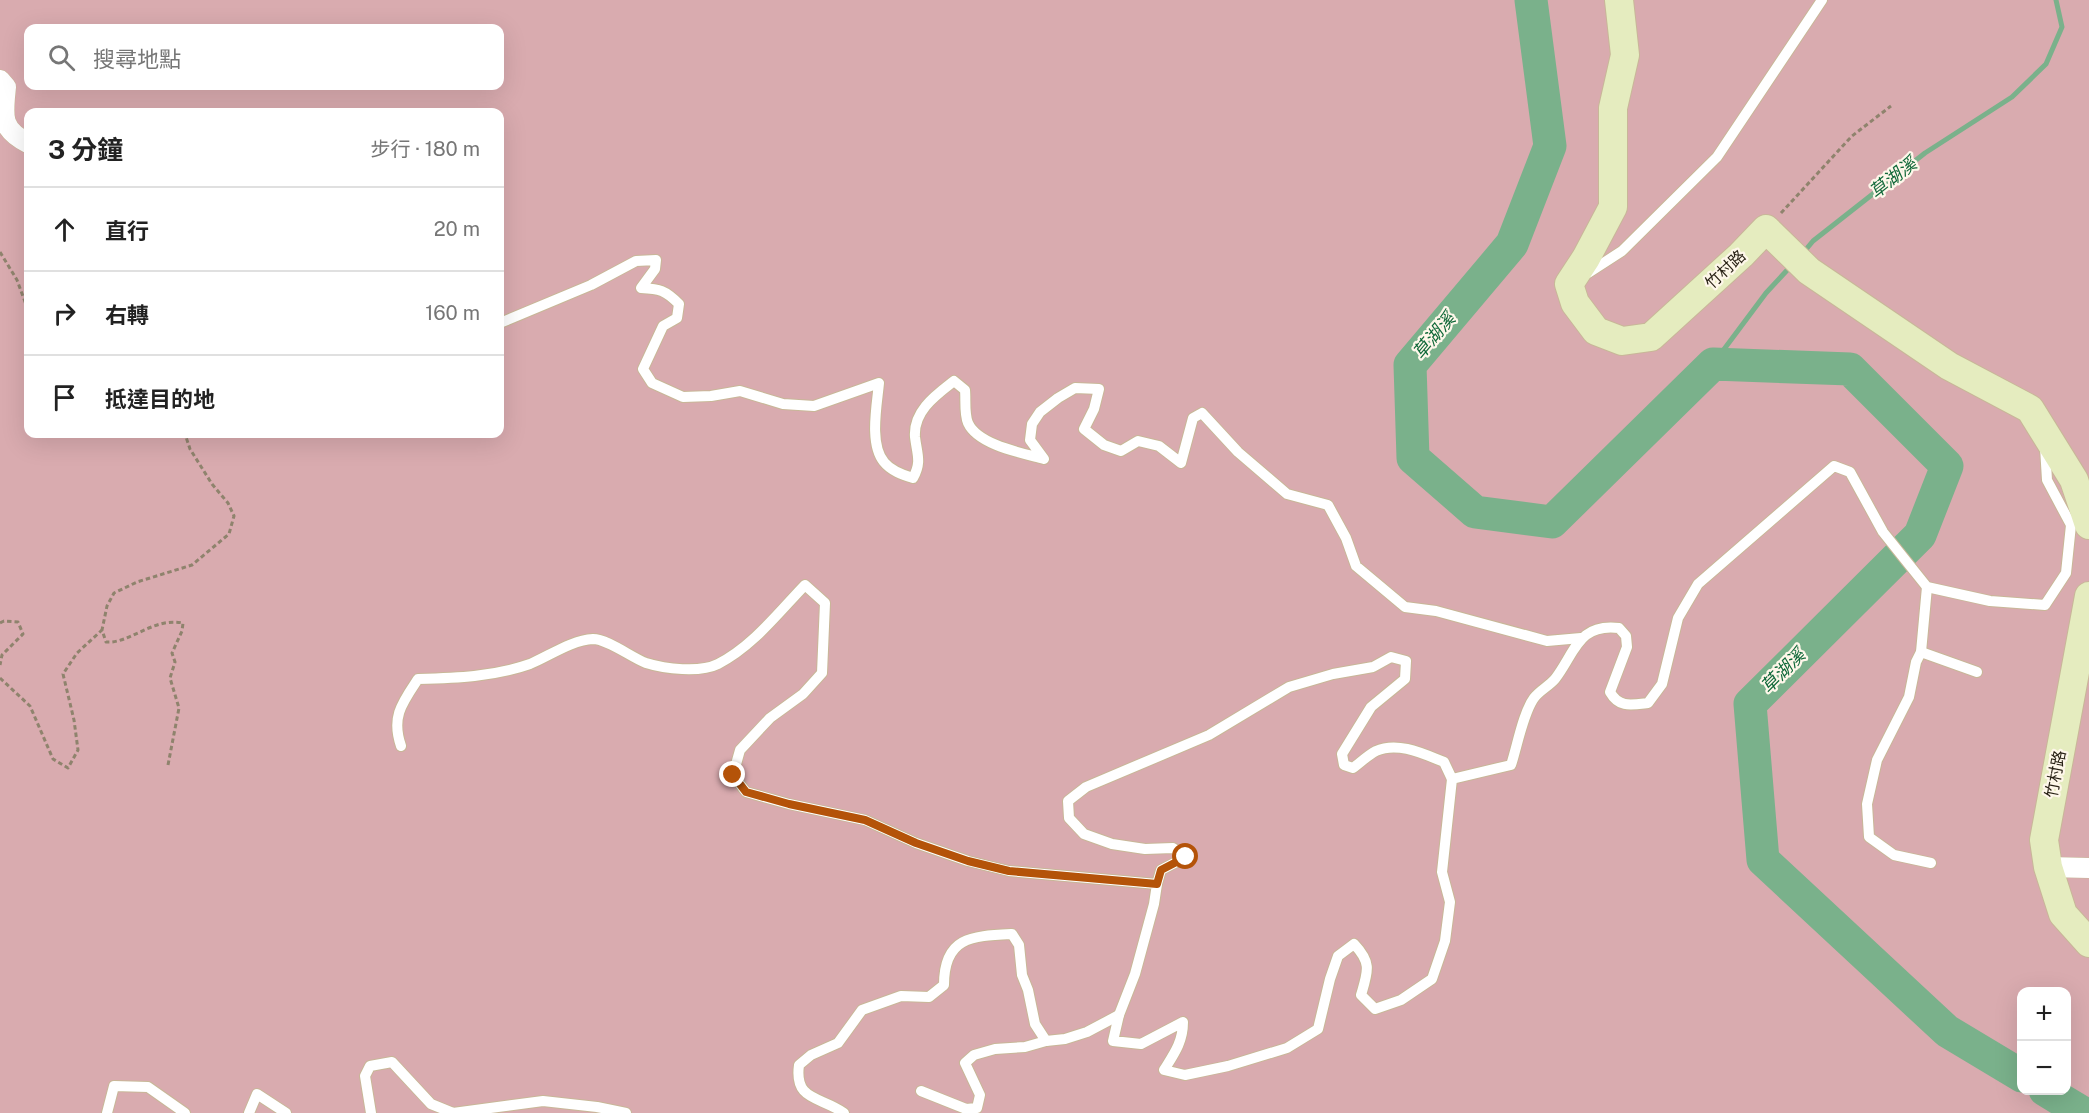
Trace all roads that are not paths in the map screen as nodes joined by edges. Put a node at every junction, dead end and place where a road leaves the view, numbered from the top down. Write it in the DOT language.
graph roads {
  1 [pos="1619,0"];
  2 [pos="1821,0"];
  3 [pos="0,80"];
  4 [pos="24,141"];
  5 [pos="1569,284"];
  6 [pos="504,321"];
  7 [pos="2044,432"];
  8 [pos="2089,525"];
  9 [pos="1927,587"];
  10 [pos="2089,596"];
  11 [pos="1581,638"];
  12 [pos="1921,652"];
  13 [pos="1977,672"];
  14 [pos="401,746"];
  15 [pos="1452,779"];
  16 [pos="1931,863"];
  17 [pos="2048,867"];
  18 [pos="2089,868"];
  19 [pos="1157,884"];
  20 [pos="2089,943"];
  21 [pos="1119,1015"];
  22 [pos="1046,1041"];
  23 [pos="921,1091"];
  24 [pos="107,1113"];
  25 [pos="185,1113"];
  26 [pos="249,1113"];
  27 [pos="286,1113"];
  28 [pos="371,1113"];
  29 [pos="626,1113"];
  30 [pos="844,1113"];
  1 -- 5 [label="street"];
  2 -- 5 [label="lane"];
  3 -- 4 [label="street"];
  5 -- 7 [label="street, 竹村路"];
  6 -- 11 [label="lane"];
  7 -- 8 [label="street"];
  7 -- 9 [label="lane"];
  9 -- 11 [label="lane"];
  9 -- 12 [label="lane"];
  10 -- 17 [label="street, 竹村路"];
  11 -- 15 [label="lane"];
  12 -- 13 [label="lane"];
  12 -- 16 [label="lane"];
  14 -- 19 [label="lane"];
  15 -- 19 [label="lane"];
  15 -- 21 [label="lane"];
  17 -- 18 [label="street"];
  17 -- 20 [label="street, 竹村路"];
  19 -- 21 [label="lane"];
  21 -- 22 [label="lane"];
  22 -- 23 [label="lane"];
  22 -- 30 [label="lane"];
  24 -- 25 [label="lane"];
  26 -- 27 [label="lane"];
  28 -- 29 [label="lane"];
}
